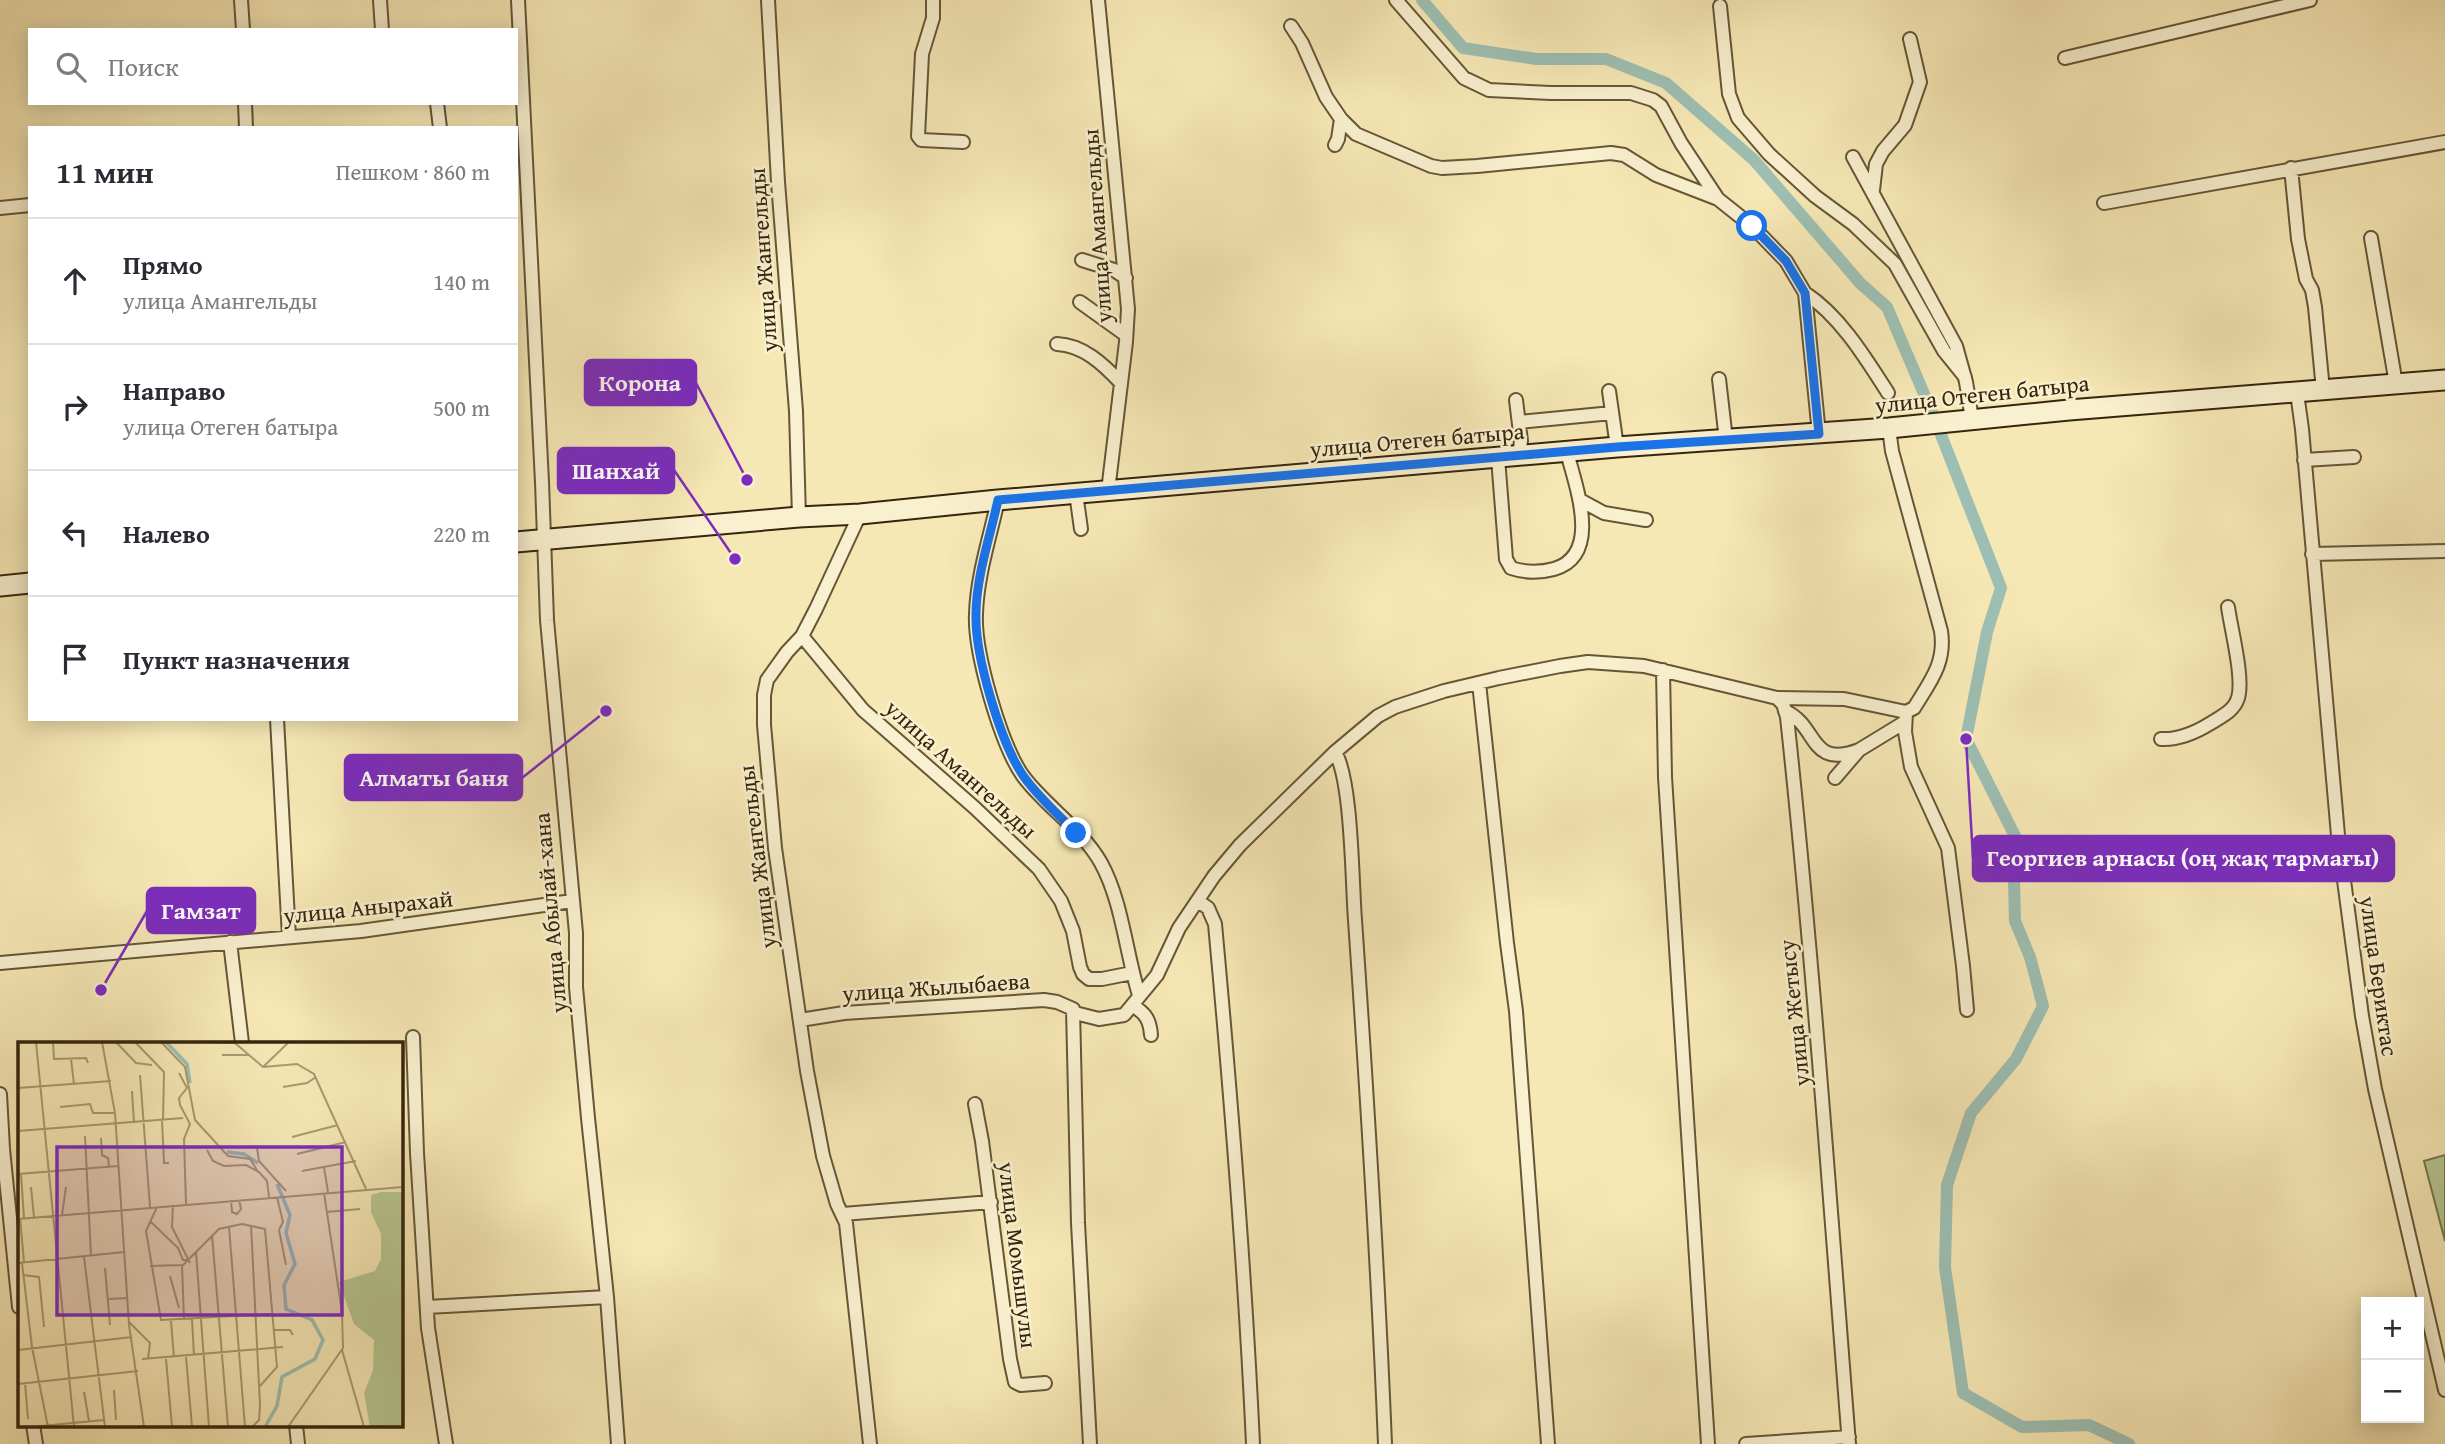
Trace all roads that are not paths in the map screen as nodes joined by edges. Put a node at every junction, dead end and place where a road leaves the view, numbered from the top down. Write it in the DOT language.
graph roads {
  1 [pos="241,0"];
  2 [pos="380,0"];
  3 [pos="518,0"];
  4 [pos="768,0"];
  5 [pos="933,0"];
  6 [pos="1098,0"];
  7 [pos="1396,0"];
  8 [pos="2310,0"];
  9 [pos="1720,6"];
  10 [pos="1292,26"];
  11 [pos="243,28"];
  12 [pos="382,28"];
  13 [pos="1910,39"];
  14 [pos="2065,58"];
  15 [pos="246,105"];
  16 [pos="438,105"];
  17 [pos="1341,119"];
  18 [pos="246,126"];
  19 [pos="440,126"];
  20 [pos="963,142"];
  21 [pos="2445,142"];
  22 [pos="1335,145"];
  23 [pos="1853,157"];
  24 [pos="520,163"];
  25 [pos="2291,168"];
  26 [pos="1872,191"];
  27 [pos="1718,199"];
  28 [pos="2104,203"];
  29 [pos="28,205"];
  30 [pos="0,208"];
  31 [pos="2371,238"];
  32 [pos="1082,260"];
  33 [pos="1126,278"];
  34 [pos="1805,293"];
  35 [pos="1080,302"];
  36 [pos="1126,335"];
  37 [pos="1056,344"];
  38 [pos="1965,377"];
  39 [pos="1719,379"];
  40 [pos="2445,380"];
  41 [pos="1121,382"];
  42 [pos="2396,384"];
  43 [pos="2323,390"];
  44 [pos="1609,391"];
  45 [pos="1888,393"];
  46 [pos="2297,393"];
  47 [pos="1516,400"];
  48 [pos="1612,413"];
  49 [pos="1972,419"];
  50 [pos="1519,422"];
  51 [pos="1889,428"];
  52 [pos="1819,434"];
  53 [pos="1726,440"];
  54 [pos="1617,447"];
  55 [pos="1567,452"];
  56 [pos="1519,456"];
  57 [pos="2354,457"];
  58 [pos="1498,458"];
  59 [pos="2304,460"];
  60 [pos="1108,491"];
  61 [pos="1076,493"];
  62 [pos="998,500"];
  63 [pos="1580,500"];
  64 [pos="860,514"];
  65 [pos="799,517"];
  66 [pos="1646,520"];
  67 [pos="1081,529"];
  68 [pos="545,540"];
  69 [pos="518,542"];
  70 [pos="2445,551"];
  71 [pos="2312,554"];
  72 [pos="28,583"];
  73 [pos="0,586"];
  74 [pos="2228,607"];
  75 [pos="802,636"];
  76 [pos="1663,670"];
  77 [pos="1479,683"];
  78 [pos="1777,698"];
  79 [pos="1785,711"];
  80 [pos="1906,717"];
  81 [pos="277,721"];
  82 [pos="2161,738"];
  83 [pos="1859,750"];
  84 [pos="1335,752"];
  85 [pos="1835,778"];
  86 [pos="572,901"];
  87 [pos="1198,901"];
  88 [pos="289,937"];
  89 [pos="230,942"];
  90 [pos="0,962"];
  91 [pos="1132,973"];
  92 [pos="1136,1000"];
  93 [pos="1967,1010"];
  94 [pos="1074,1015"];
  95 [pos="800,1020"];
  96 [pos="1151,1035"];
  97 [pos="413,1037"];
  98 [pos="242,1042"];
  99 [pos="0,1094"];
  100 [pos="975,1104"];
  101 [pos="990,1202"];
  102 [pos="843,1214"];
  103 [pos="18,1297"];
  104 [pos="607,1297"];
  105 [pos="427,1307"];
  106 [pos="1045,1383"];
  107 [pos="2445,1390"];
  108 [pos="33,1426"];
  109 [pos="296,1426"];
  110 [pos="1849,1440"];
  111 [pos="36,1444"];
  112 [pos="299,1444"];
  113 [pos="446,1444"];
  114 [pos="618,1444"];
  115 [pos="870,1444"];
  116 [pos="1090,1444"];
  117 [pos="1253,1444"];
  118 [pos="1385,1444"];
  119 [pos="1548,1444"];
  120 [pos="1708,1444"];
  121 [pos="1746,1444"];
  1 -- 11 [label="street"];
  2 -- 12 [label="street"];
  3 -- 24 [label="street, улица Абылай-хана"];
  4 -- 65 [label="street, улица Жангельды"];
  5 -- 20 [label="street"];
  6 -- 33 [label="street, улица Амангельды"];
  7 -- 27 [label="street"];
  8 -- 14 [label="street"];
  9 -- 38 [label="street"];
  10 -- 17 [label="street"];
  13 -- 26 [label="street"];
  15 -- 18 [label="street"];
  16 -- 19 [label="street"];
  17 -- 22 [label="street"];
  17 -- 27 [label="street"];
  21 -- 25 [label="street"];
  23 -- 26 [label="street"];
  24 -- 68 [label="street, улица Абылай-хана"];
  25 -- 28 [label="street"];
  25 -- 43 [label="street"];
  26 -- 38 [label="street"];
  27 -- 34 [label="street"];
  29 -- 30 [label="street"];
  31 -- 42 [label="street"];
  32 -- 33 [label="street"];
  33 -- 36 [label="street, улица Амангельды"];
  34 -- 45 [label="street"];
  34 -- 52 [label="street"];
  35 -- 36 [label="street"];
  36 -- 41 [label="street, улица Амангельды"];
  37 -- 41 [label="street"];
  38 -- 49 [label="street"];
  39 -- 53 [label="street"];
  40 -- 42 [label="main road, улица Отеген батыра"];
  41 -- 60 [label="street, улица Амангельды"];
  42 -- 43 [label="main road, улица Отеген батыра"];
  43 -- 46 [label="main road, улица Отеген батыра"];
  44 -- 48 [label="street"];
  46 -- 49 [label="main road, улица Отеген батыра"];
  46 -- 59 [label="street, улица Бериктас"];
  47 -- 50 [label="street"];
  48 -- 50 [label="street"];
  48 -- 54 [label="street"];
  49 -- 51 [label="main road, улица Отеген батыра"];
  50 -- 56 [label="street"];
  51 -- 52 [label="main road, улица Отеген батыра"];
  51 -- 80 [label="street"];
  52 -- 53 [label="main road, улица Отеген батыра"];
  53 -- 54 [label="main road, улица Отеген батыра"];
  54 -- 55 [label="main road, улица Отеген батыра"];
  55 -- 56 [label="main road, улица Отеген батыра"];
  55 -- 63 [label="street"];
  56 -- 58 [label="main road, улица Отеген батыра"];
  57 -- 59 [label="street"];
  58 -- 60 [label="main road, улица Отеген батыра"];
  58 -- 63 [label="street"];
  59 -- 71 [label="street, улица Бериктас"];
  60 -- 61 [label="main road, улица Отеген батыра"];
  61 -- 62 [label="main road, улица Отеген батыра"];
  61 -- 67 [label="street"];
  62 -- 64 [label="main road, улица Отеген батыра"];
  62 -- 91 [label="street"];
  63 -- 66 [label="street"];
  64 -- 65 [label="main road, улица Отеген батыра"];
  64 -- 75 [label="street, улица Жангельды"];
  65 -- 68 [label="main road, улица Отеген батыра"];
  68 -- 69 [label="main road, улица Отеген батыра"];
  68 -- 86 [label="street, улица Абылай-хана"];
  70 -- 71 [label="street"];
  71 -- 107 [label="street, улица Бериктас"];
  72 -- 73 [label="main road"];
  74 -- 82 [label="street"];
  75 -- 91 [label="street, улица Амангельды"];
  75 -- 95 [label="street, улица Жангельды"];
  76 -- 77 [label="street"];
  76 -- 78 [label="street"];
  76 -- 120 [label="street"];
  77 -- 84 [label="street"];
  77 -- 119 [label="street"];
  78 -- 79 [label="street, улица Жетысу"];
  78 -- 80 [label="street"];
  79 -- 83 [label="street"];
  79 -- 110 [label="street, улица Жетысу"];
  80 -- 83 [label="street"];
  80 -- 93 [label="street"];
  81 -- 88 [label="street"];
  83 -- 85 [label="street"];
  84 -- 87 [label="street"];
  84 -- 118 [label="street"];
  86 -- 88 [label="street, улица Анырахай"];
  86 -- 104 [label="street, улица Абылай-хана"];
  87 -- 92 [label="street"];
  87 -- 117 [label="street"];
  88 -- 89 [label="street, улица Анырахай"];
  89 -- 90 [label="street, улица Анырахай"];
  89 -- 98 [label="street"];
  91 -- 92 [label="street"];
  92 -- 94 [label="street, улица Жылыбаева"];
  92 -- 96 [label="street"];
  94 -- 95 [label="street, улица Жылыбаева"];
  94 -- 116 [label="street"];
  95 -- 102 [label="street, улица Жангельды"];
  97 -- 105 [label="street"];
  99 -- 103 [label="street"];
  100 -- 101 [label="street, улица Момышулы"];
  101 -- 102 [label="street"];
  101 -- 106 [label="street, улица Момышулы"];
  102 -- 115 [label="street, улица Жангельды"];
  104 -- 105 [label="street"];
  104 -- 114 [label="street, улица Абылай-хана"];
  105 -- 113 [label="street"];
  108 -- 111 [label="street"];
  109 -- 112 [label="street"];
  110 -- 121 [label="street"];
}
